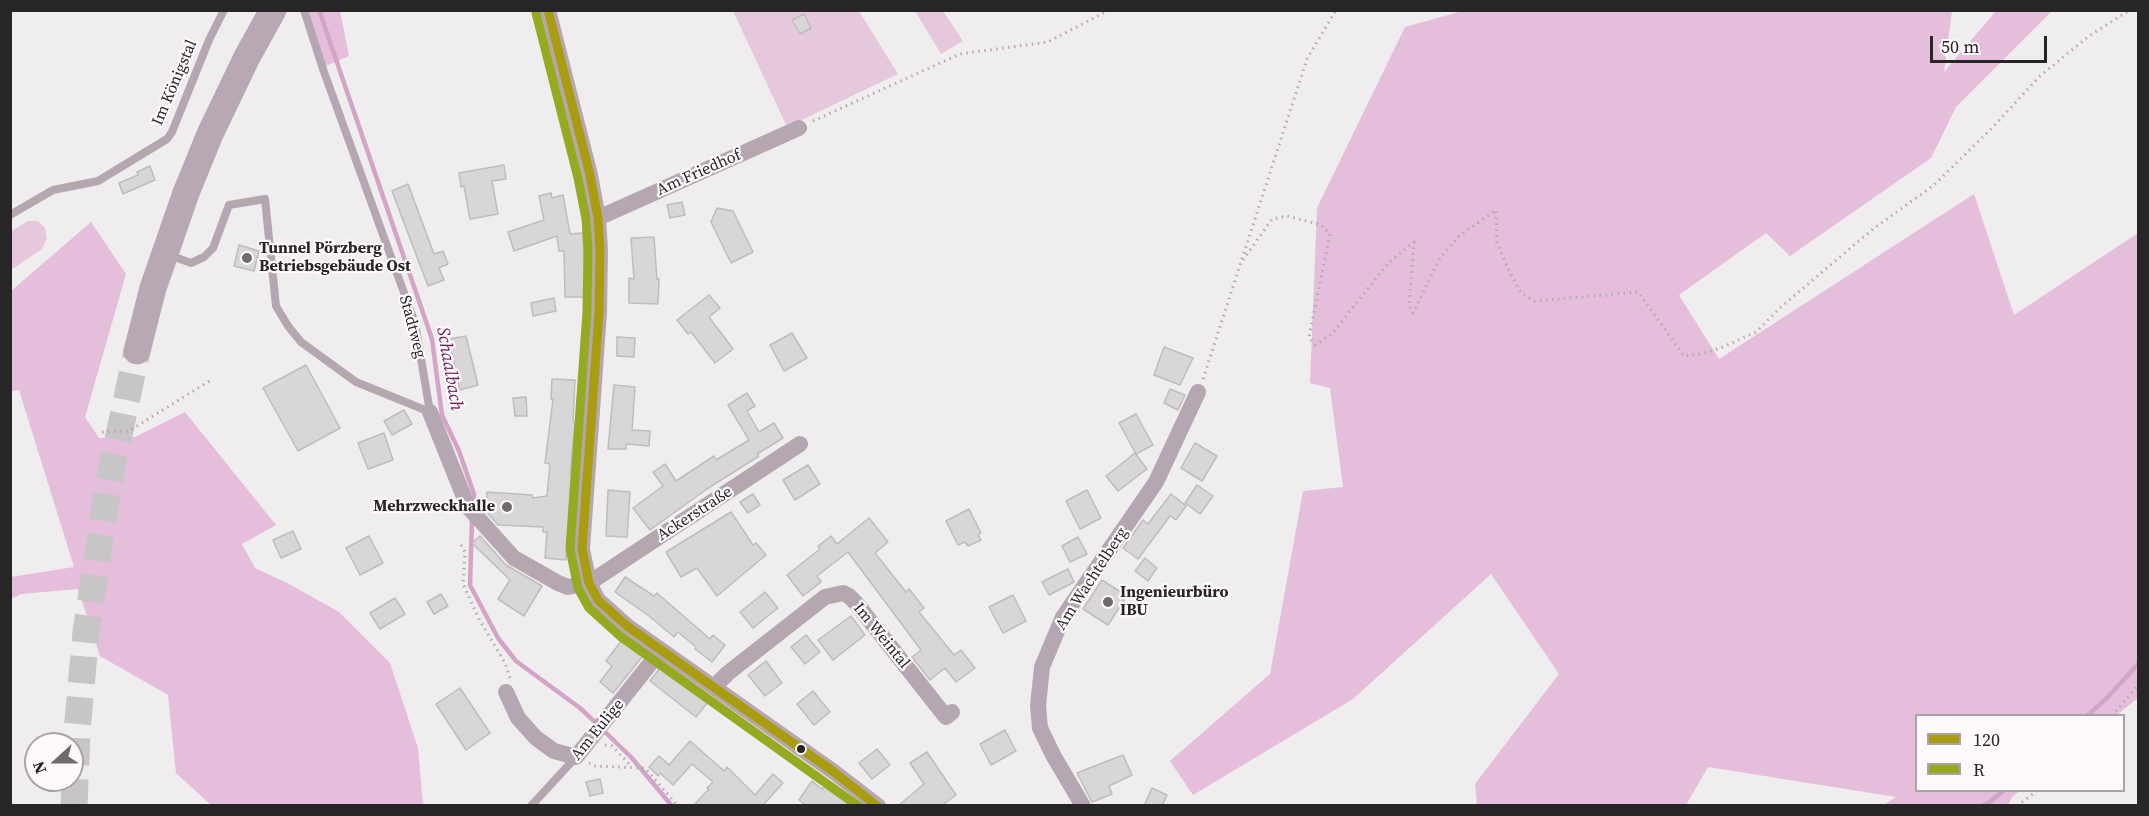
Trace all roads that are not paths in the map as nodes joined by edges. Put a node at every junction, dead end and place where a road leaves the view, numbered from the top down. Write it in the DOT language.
graph roads {
  1 [pos="224,10"];
  2 [pos="273,10"];
  3 [pos="304,10"];
  4 [pos="548,10"];
  5 [pos="799,128"];
  6 [pos="10,215"];
  7 [pos="598,218"];
  8 [pos="164,253"];
  9 [pos="136,351"];
  10 [pos="1198,392"];
  11 [pos="430,412"];
  12 [pos="800,444"];
  13 [pos="589,583"];
  14 [pos="661,650"];
  15 [pos="714,687"];
  16 [pos="506,692"];
  17 [pos="952,712"];
  18 [pos="576,757"];
  19 [pos="531,806"];
  20 [pos="878,806"];
  21 [pos="1083,806"];
  1 -- 6 [label="lane, Im Königstal"];
  2 -- 8 [label="main road"];
  3 -- 11 [label="lane, Stadtweg"];
  4 -- 7 [label="street"];
  5 -- 7 [label="street, Am Friedhof"];
  7 -- 13 [label="street"];
  8 -- 9 [label="main road"];
  8 -- 11 [label="lane"];
  10 -- 21 [label="street, Am Wachtelberg"];
  11 -- 13 [label="street, Stadtweg"];
  12 -- 13 [label="street, Ackerstraße"];
  13 -- 14 [label="street"];
  14 -- 15 [label="street"];
  14 -- 18 [label="street, Am Eulige"];
  15 -- 17 [label="street, Im Weintal"];
  15 -- 20 [label="street"];
  16 -- 18 [label="street"];
  18 -- 19 [label="lane, Am Eulige"];
}
